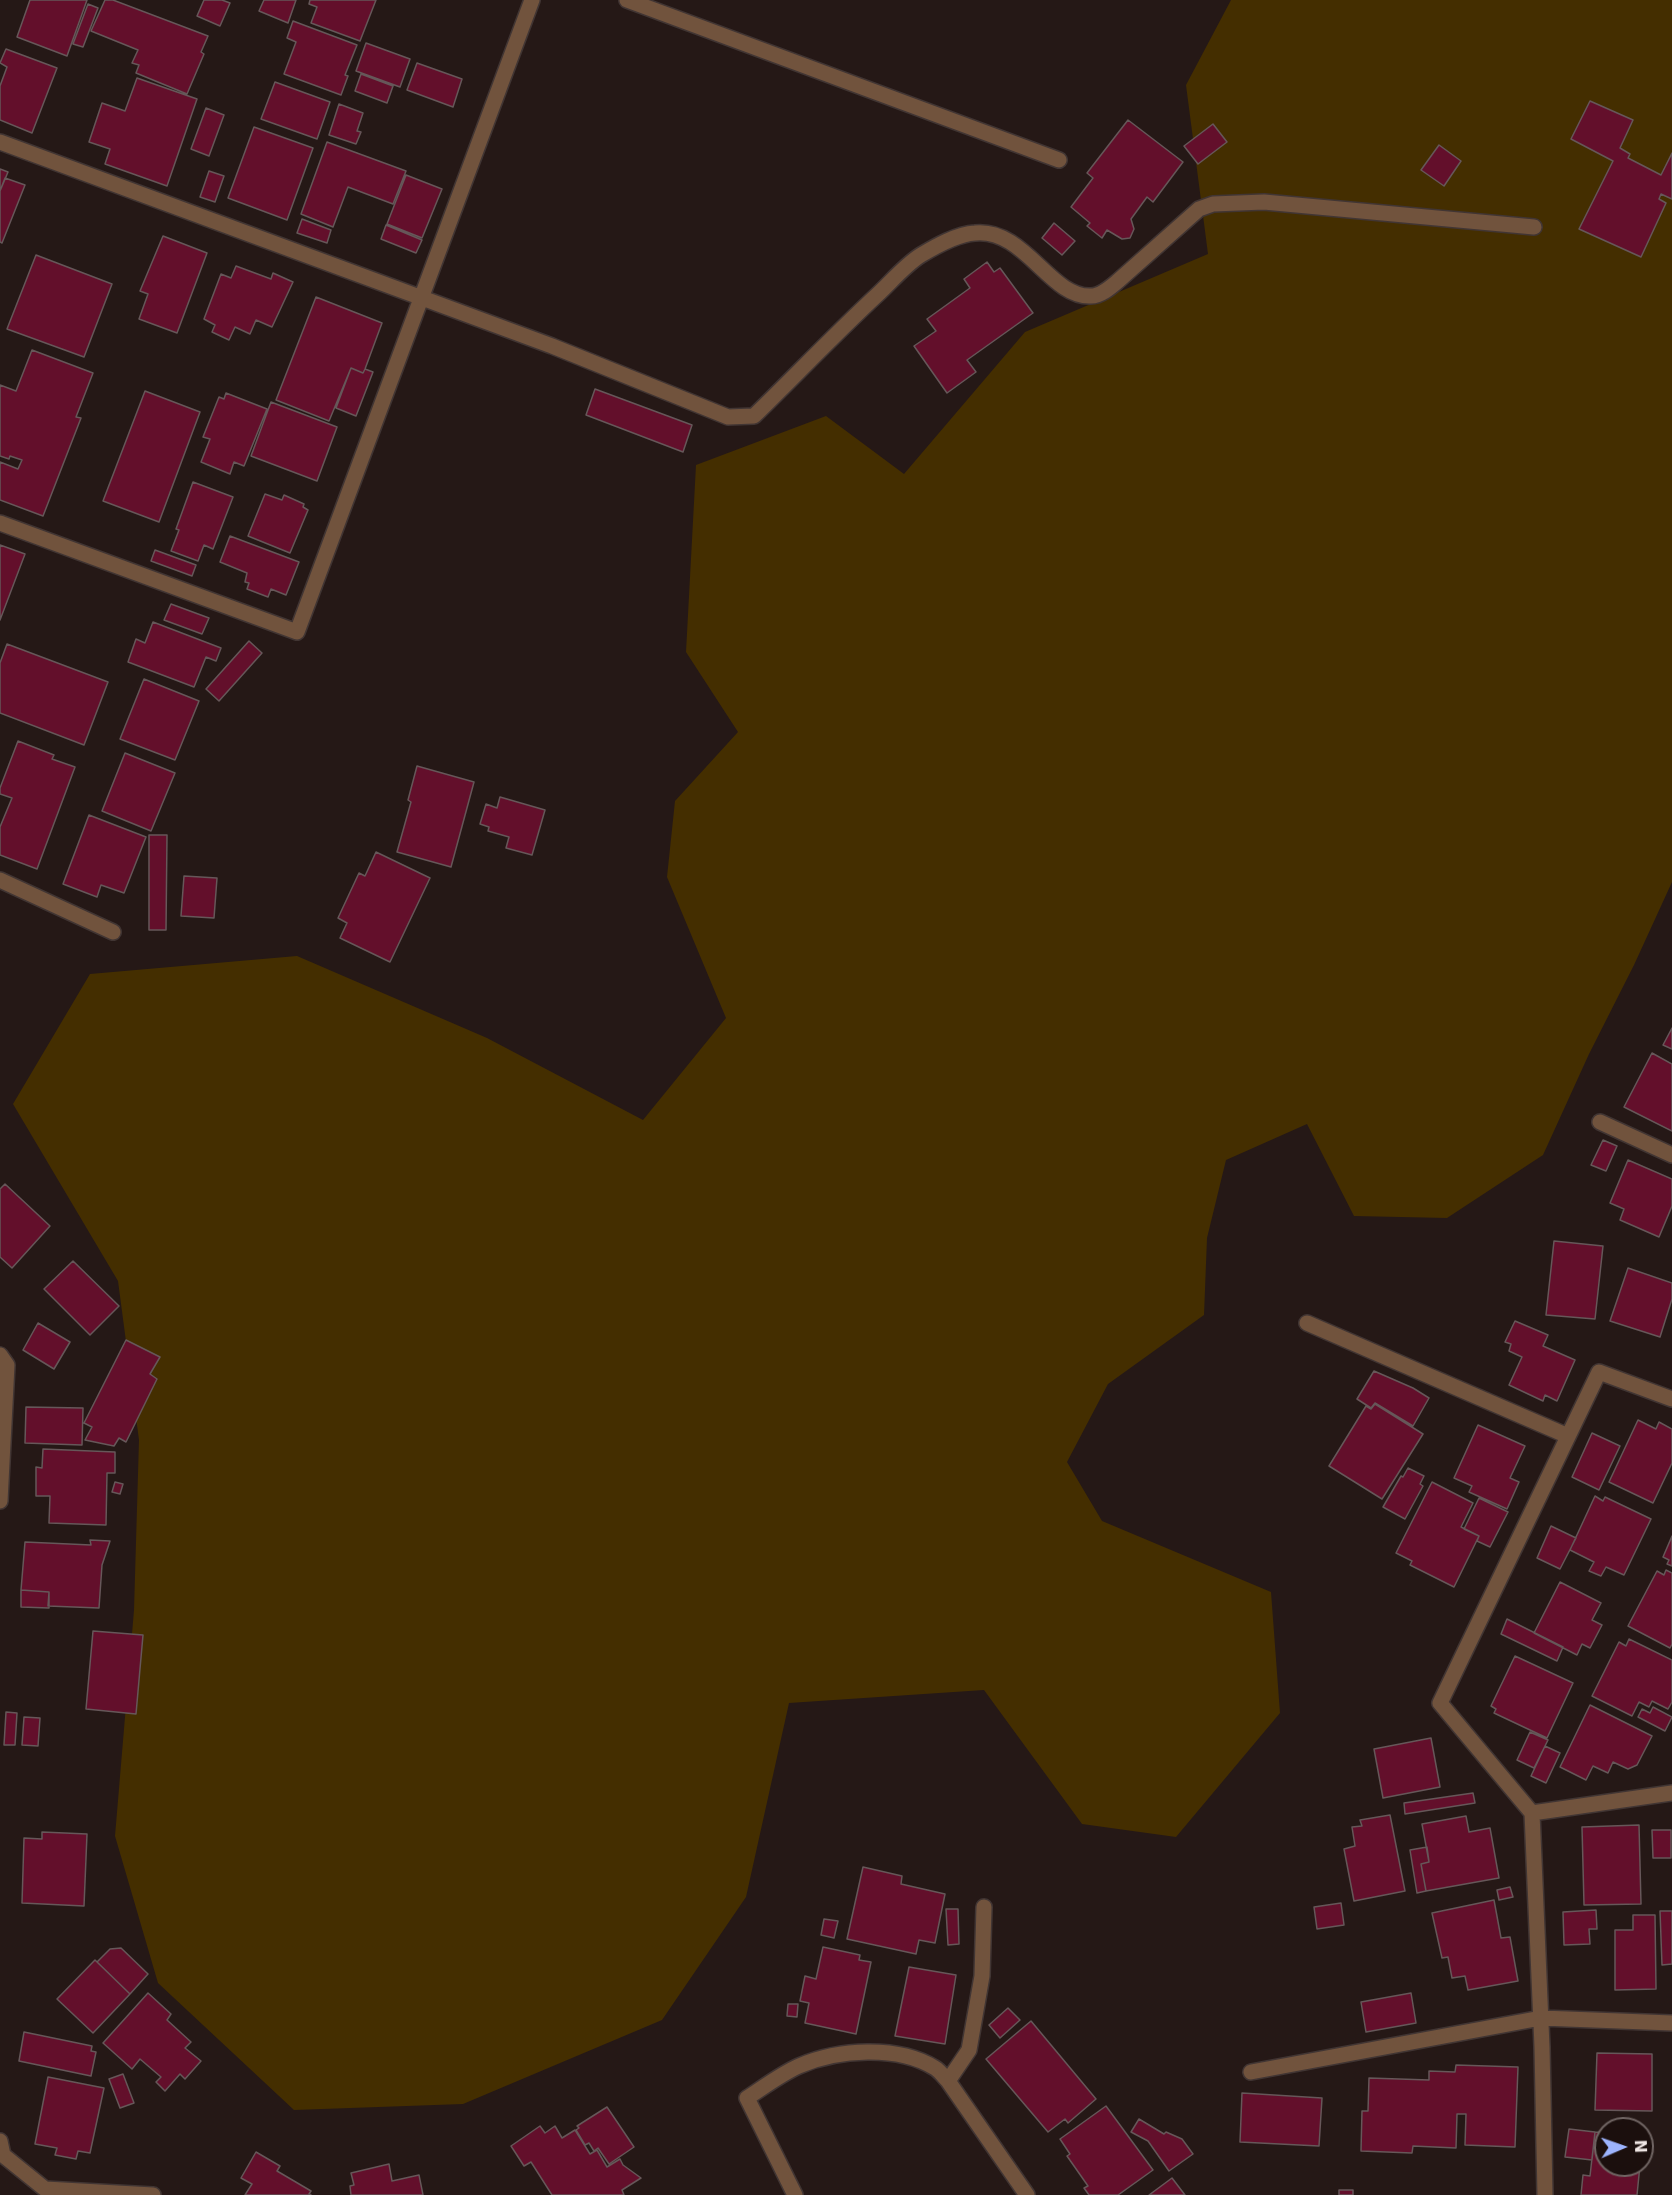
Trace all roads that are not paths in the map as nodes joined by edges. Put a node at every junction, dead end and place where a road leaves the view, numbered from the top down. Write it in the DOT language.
graph roads {
  1 [pos="532,0"];
  2 [pos="627,0"];
  3 [pos="0,142"];
  4 [pos="1059,160"];
  5 [pos="1534,227"];
  6 [pos="421,298"];
  7 [pos="0,523"];
  8 [pos="0,880"];
  9 [pos="113,932"];
  10 [pos="1600,1122"];
  11 [pos="1672,1155"];
  12 [pos="1307,1323"];
  13 [pos="0,1355"];
  14 [pos="1672,1399"];
  15 [pos="1568,1436"];
  16 [pos="0,1501"];
  17 [pos="1671,1789"];
  18 [pos="1532,1813"];
  19 [pos="984,1907"];
  20 [pos="1541,2018"];
  21 [pos="1672,2023"];
  22 [pos="1251,2072"];
  23 [pos="948,2081"];
  24 [pos="0,2142"];
  25 [pos="46,2192"];
  26 [pos="153,2195"];
  27 [pos="795,2195"];
  28 [pos="1027,2195"];
  29 [pos="1545,2195"];
  1 -- 6 [label="street"];
  2 -- 4 [label="street"];
  3 -- 6 [label="street"];
  5 -- 6 [label="street"];
  6 -- 7 [label="street"];
  8 -- 9 [label="street"];
  10 -- 11 [label="street"];
  12 -- 15 [label="street"];
  13 -- 16 [label="street"];
  14 -- 15 [label="street"];
  15 -- 18 [label="street"];
  17 -- 18 [label="street"];
  18 -- 20 [label="street"];
  19 -- 23 [label="street"];
  20 -- 21 [label="street"];
  20 -- 22 [label="street"];
  20 -- 29 [label="street"];
  23 -- 27 [label="street"];
  23 -- 28 [label="street"];
  24 -- 25 [label="street"];
  25 -- 26 [label="street"];
}
